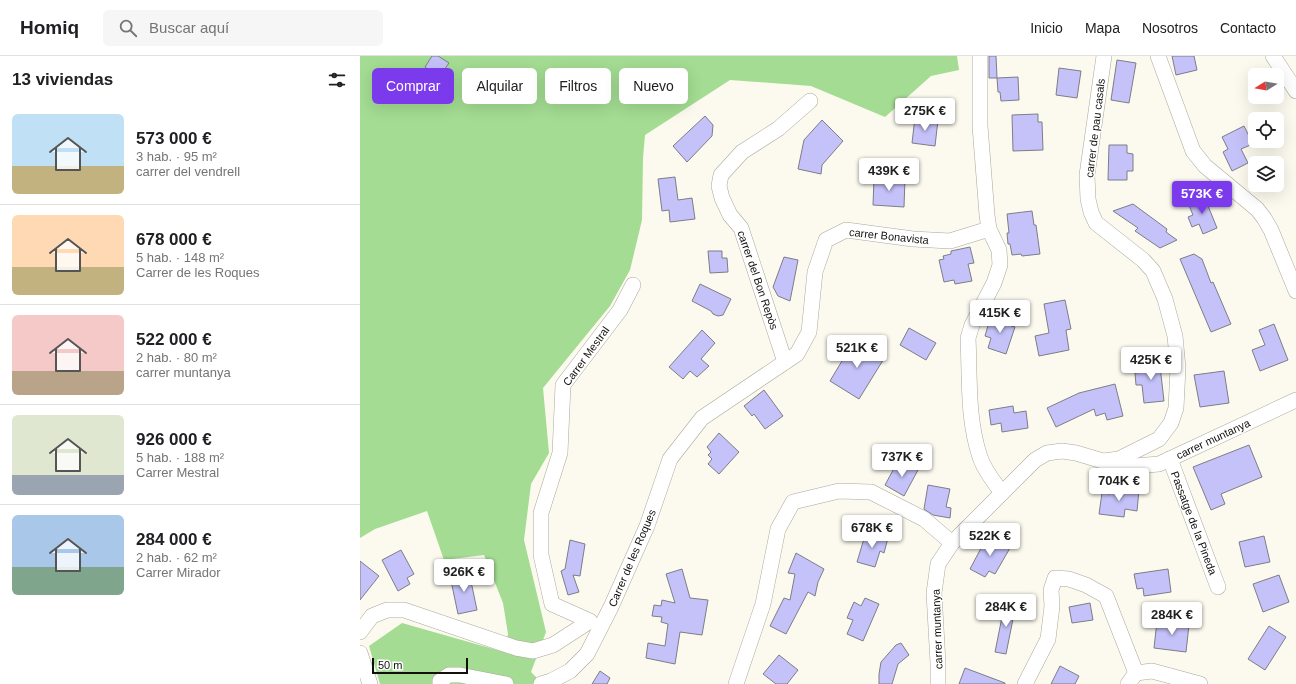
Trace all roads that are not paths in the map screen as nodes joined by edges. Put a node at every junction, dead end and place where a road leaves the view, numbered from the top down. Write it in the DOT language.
graph roads {
  1 [pos="980,56"];
  2 [pos="1104,56"];
  3 [pos="1158,56"];
  4 [pos="1273,56"];
  5 [pos="1296,91"];
  6 [pos="810,101"];
  7 [pos="989,229"];
  8 [pos="633,285"];
  9 [pos="1296,291"];
  10 [pos="785,362"];
  11 [pos="1296,400"];
  12 [pos="1170,459"];
  13 [pos="1102,461"];
  14 [pos="1002,493"];
  15 [pos="952,543"];
  16 [pos="1218,587"];
  17 [pos="611,606"];
  18 [pos="590,621"];
  19 [pos="360,632"];
  20 [pos="360,653"];
  21 [pos="1132,678"];
  22 [pos="370,684"];
  23 [pos="440,684"];
  24 [pos="506,684"];
  25 [pos="541,684"];
  26 [pos="736,684"];
  27 [pos="938,684"];
  28 [pos="1025,684"];
  29 [pos="1200,684"];
  1 -- 7 [label="street"];
  2 -- 13 [label="street, carrer de pau casals"];
  3 -- 9 [label="street"];
  4 -- 5 [label="street"];
  6 -- 10 [label="street, carrer del Bon Repòs"];
  7 -- 10 [label="street, carrer Bonavista"];
  7 -- 14 [label="street"];
  8 -- 18 [label="street, Carrer Mestral"];
  10 -- 17 [label="street, Carrer de les Roques"];
  11 -- 12 [label="street, carrer muntanya"];
  12 -- 13 [label="street, carrer muntanya"];
  12 -- 16 [label="street, Passatge de la Pineda"];
  13 -- 14 [label="street, carrer muntanya"];
  14 -- 15 [label="street, carrer muntanya"];
  15 -- 26 [label="street"];
  15 -- 27 [label="street, carrer muntanya"];
  17 -- 18 [label="street"];
  17 -- 25 [label="street, Carrer de les Roques"];
  18 -- 19 [label="street"];
  20 -- 22 [label="street"];
  21 -- 28 [label="street"];
  21 -- 29 [label="street"];
  23 -- 24 [label="street"];
}
